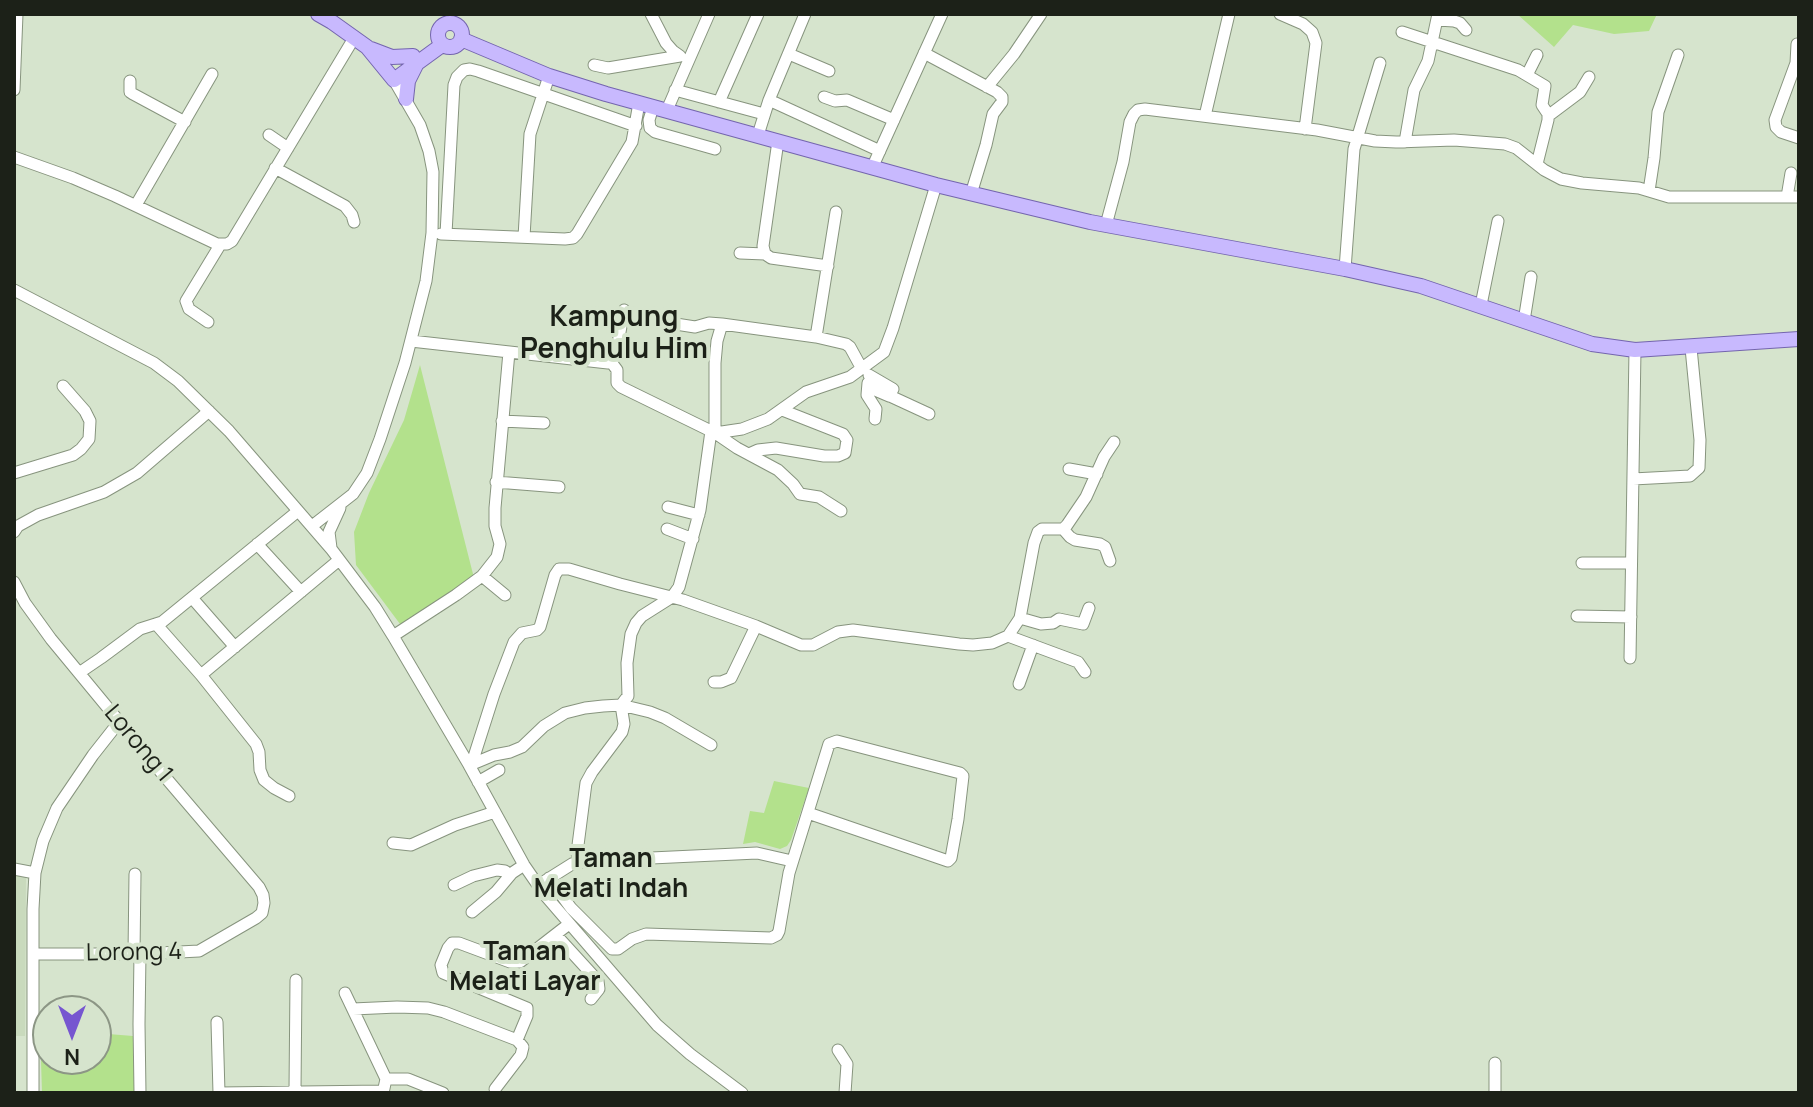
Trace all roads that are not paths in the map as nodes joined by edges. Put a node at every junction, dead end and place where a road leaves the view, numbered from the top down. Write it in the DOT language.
graph roads {
  1 [pos="17,14"];
  2 [pos="651,14"];
  3 [pos="709,14"];
  4 [pos="758,14"];
  5 [pos="805,14"];
  6 [pos="942,14"];
  7 [pos="1041,14"];
  8 [pos="1229,14"];
  9 [pos="1280,14"];
  10 [pos="326,16"];
  11 [pos="1436,16"];
  12 [pos="452,19"];
  13 [pos="1466,30"];
  14 [pos="1402,32"];
  15 [pos="354,38"];
  16 [pos="461,39"];
  17 [pos="440,41"];
  18 [pos="1432,41"];
  19 [pos="1797,44"];
  20 [pos="367,47"];
  21 [pos="924,53"];
  22 [pos="789,54"];
  23 [pos="1537,55"];
  24 [pos="1678,55"];
  25 [pos="684,58"];
  26 [pos="414,60"];
  27 [pos="1380,63"];
  28 [pos="594,65"];
  29 [pos="829,71"];
  30 [pos="212,74"];
  31 [pos="1527,75"];
  32 [pos="549,76"];
  33 [pos="392,77"];
  34 [pos="1589,77"];
  35 [pos="130,81"];
  36 [pos="992,89"];
  37 [pos="14,90"];
  38 [pos="675,90"];
  39 [pos="543,94"];
  40 [pos="824,97"];
  41 [pos="406,99"];
  42 [pos="769,100"];
  43 [pos="719,102"];
  44 [pos="653,107"];
  45 [pos="764,114"];
  46 [pos="1205,116"];
  47 [pos="1548,116"];
  48 [pos="894,120"];
  49 [pos="185,122"];
  50 [pos="636,126"];
  51 [pos="1305,129"];
  52 [pos="269,135"];
  53 [pos="758,135"];
  54 [pos="1357,138"];
  55 [pos="1799,138"];
  56 [pos="778,141"];
  57 [pos="1405,142"];
  58 [pos="288,148"];
  59 [pos="715,149"];
  60 [pos="880,151"];
  61 [pos="14,157"];
  62 [pos="1537,164"];
  63 [pos="275,168"];
  64 [pos="872,168"];
  65 [pos="1791,173"];
  66 [pos="936,185"];
  67 [pos="1649,191"];
  68 [pos="971,194"];
  69 [pos="1793,197"];
  70 [pos="136,205"];
  71 [pos="836,212"];
  72 [pos="1498,221"];
  73 [pos="354,222"];
  74 [pos="1106,225"];
  75 [pos="432,233"];
  76 [pos="446,234"];
  77 [pos="524,237"];
  78 [pos="220,245"];
  79 [pos="740,253"];
  80 [pos="765,254"];
  81 [pos="828,266"];
  82 [pos="1345,269"];
  83 [pos="1531,277"];
  84 [pos="14,290"];
  85 [pos="1481,305"];
  86 [pos="624,310"];
  87 [pos="644,319"];
  88 [pos="1524,321"];
  89 [pos="208,322"];
  90 [pos="722,324"];
  91 [pos="816,337"];
  92 [pos="1799,339"];
  93 [pos="411,341"];
  94 [pos="1691,348"];
  95 [pos="1635,350"];
  96 [pos="509,352"];
  97 [pos="611,362"];
  98 [pos="867,373"];
  99 [pos="63,386"];
  100 [pos="782,410"];
  101 [pos="209,411"];
  102 [pos="929,414"];
  103 [pos="875,419"];
  104 [pos="502,421"];
  105 [pos="544,423"];
  106 [pos="713,432"];
  107 [pos="1114,442"];
  108 [pos="749,454"];
  109 [pos="1069,469"];
  110 [pos="14,473"];
  111 [pos="1097,474"];
  112 [pos="1633,479"];
  113 [pos="496,482"];
  114 [pos="559,487"];
  115 [pos="342,504"];
  116 [pos="668,507"];
  117 [pos="298,511"];
  118 [pos="841,511"];
  119 [pos="699,515"];
  120 [pos="312,526"];
  121 [pos="667,529"];
  122 [pos="1063,529"];
  123 [pos="14,532"];
  124 [pos="693,539"];
  125 [pos="257,544"];
  126 [pos="336,555"];
  127 [pos="1110,561"];
  128 [pos="1582,563"];
  129 [pos="1631,563"];
  130 [pos="482,576"];
  131 [pos="14,582"];
  132 [pos="301,592"];
  133 [pos="505,595"];
  134 [pos="672,597"];
  135 [pos="193,599"];
  136 [pos="1089,608"];
  137 [pos="1577,616"];
  138 [pos="1631,617"];
  139 [pos="1020,618"];
  140 [pos="156,624"];
  141 [pos="756,626"];
  142 [pos="393,636"];
  143 [pos="1008,636"];
  144 [pos="1033,645"];
  145 [pos="235,647"];
  146 [pos="1630,658"];
  147 [pos="1085,672"];
  148 [pos="79,673"];
  149 [pos="201,675"];
  150 [pos="714,682"];
  151 [pos="1019,684"];
  152 [pos="621,705"];
  153 [pos="119,722"];
  154 [pos="711,745"];
  155 [pos="471,764"];
  156 [pos="499,770"];
  157 [pos="478,782"];
  158 [pos="289,796"];
  159 [pos="495,812"];
  160 [pos="808,813"];
  161 [pos="393,843"];
  162 [pos="792,861"];
  163 [pos="579,862"];
  164 [pos="524,865"];
  165 [pos="14,869"];
  166 [pos="35,873"];
  167 [pos="135,874"];
  168 [pos="510,875"];
  169 [pos="549,878"];
  170 [pos="454,885"];
  171 [pos="538,885"];
  172 [pos="264,903"];
  173 [pos="472,912"];
  174 [pos="569,924"];
  175 [pos="556,935"];
  176 [pos="33,954"];
  177 [pos="137,954"];
  178 [pos="296,980"];
  179 [pos="345,993"];
  180 [pos="591,999"];
  181 [pos="353,1009"];
  182 [pos="217,1022"];
  183 [pos="517,1040"];
  184 [pos="838,1050"];
  185 [pos="1495,1063"];
  186 [pos="384,1087"];
  187 [pos="495,1089"];
  188 [pos="295,1090"];
  189 [pos="33,1093"];
  190 [pos="140,1093"];
  191 [pos="219,1093"];
  192 [pos="443,1093"];
  193 [pos="742,1093"];
  194 [pos="845,1093"];
  195 [pos="1495,1093"];
  1 -- 37 [label="street"];
  2 -- 25 [label="street"];
  3 -- 25 [label="street"];
  4 -- 43 [label="street"];
  5 -- 22 [label="street"];
  6 -- 21 [label="street"];
  7 -- 36 [label="street"];
  8 -- 46 [label="street"];
  9 -- 51 [label="street"];
  10 -- 15 [label="main road"];
  11 -- 13 [label="street"];
  11 -- 18 [label="street"];
  12 -- 16 [label="main road"];
  12 -- 17 [label="main road"];
  14 -- 18 [label="street"];
  15 -- 20 [label="main road"];
  15 -- 58 [label="street"];
  16 -- 17 [label="main road"];
  16 -- 32 [label="main road"];
  17 -- 26 [label="main road"];
  18 -- 31 [label="street"];
  18 -- 57 [label="street"];
  19 -- 55 [label="street"];
  20 -- 26 [label="main road"];
  20 -- 33 [label="main road"];
  21 -- 36 [label="street"];
  21 -- 48 [label="street"];
  22 -- 29 [label="street"];
  22 -- 42 [label="street"];
  23 -- 31 [label="street"];
  24 -- 67 [label="street"];
  25 -- 28 [label="street"];
  25 -- 38 [label="street"];
  26 -- 33 [label="main road"];
  26 -- 41 [label="main road"];
  27 -- 54 [label="street"];
  30 -- 49 [label="street"];
  31 -- 47 [label="street"];
  32 -- 39 [label="street"];
  32 -- 44 [label="main road"];
  33 -- 41 [label="street"];
  34 -- 47 [label="street"];
  35 -- 49 [label="street"];
  36 -- 68 [label="street"];
  38 -- 43 [label="street"];
  38 -- 44 [label="street"];
  39 -- 50 [label="street"];
  39 -- 76 [label="street"];
  39 -- 77 [label="street"];
  40 -- 48 [label="street"];
  41 -- 75 [label="street"];
  42 -- 45 [label="street"];
  42 -- 60 [label="street"];
  43 -- 45 [label="street"];
  44 -- 50 [label="street"];
  44 -- 53 [label="main road"];
  44 -- 59 [label="street"];
  45 -- 53 [label="street"];
  46 -- 51 [label="street"];
  46 -- 74 [label="street"];
  47 -- 62 [label="street"];
  48 -- 60 [label="street"];
  49 -- 70 [label="street"];
  50 -- 77 [label="street"];
  51 -- 54 [label="street"];
  52 -- 58 [label="street"];
  53 -- 56 [label="main road"];
  54 -- 57 [label="street"];
  54 -- 82 [label="street"];
  56 -- 64 [label="main road"];
  56 -- 80 [label="street"];
  57 -- 62 [label="street"];
  58 -- 63 [label="street"];
  60 -- 64 [label="street"];
  61 -- 70 [label="street"];
  62 -- 67 [label="street"];
  63 -- 73 [label="street"];
  63 -- 78 [label="street"];
  64 -- 66 [label="main road"];
  65 -- 69 [label="street"];
  66 -- 68 [label="main road"];
  66 -- 98 [label="street"];
  67 -- 69 [label="street"];
  68 -- 74 [label="main road"];
  70 -- 78 [label="street"];
  71 -- 81 [label="street"];
  72 -- 85 [label="street"];
  74 -- 82 [label="main road"];
  75 -- 76 [label="street"];
  75 -- 93 [label="street"];
  76 -- 77 [label="street"];
  78 -- 89 [label="street"];
  79 -- 80 [label="street"];
  80 -- 81 [label="street"];
  81 -- 91 [label="street"];
  82 -- 85 [label="main road"];
  83 -- 88 [label="street"];
  84 -- 101 [label="street"];
  85 -- 88 [label="main road"];
  86 -- 97 [label="street"];
  87 -- 90 [label="street"];
  88 -- 95 [label="main road"];
  90 -- 91 [label="street"];
  90 -- 106 [label="street"];
  91 -- 98 [label="street"];
  92 -- 94 [label="main road"];
  93 -- 96 [label="street"];
  93 -- 115 [label="street"];
  94 -- 95 [label="main road"];
  94 -- 112 [label="street"];
  95 -- 112 [label="street"];
  96 -- 97 [label="street"];
  96 -- 104 [label="street"];
  97 -- 106 [label="street"];
  98 -- 100 [label="street"];
  98 -- 102 [label="street"];
  98 -- 103 [label="street"];
  99 -- 110 [label="street"];
  100 -- 106 [label="street"];
  100 -- 108 [label="street"];
  101 -- 117 [label="street"];
  101 -- 123 [label="street"];
  104 -- 105 [label="street"];
  104 -- 113 [label="street"];
  106 -- 108 [label="street"];
  106 -- 119 [label="street"];
  107 -- 111 [label="street"];
  108 -- 118 [label="street"];
  109 -- 111 [label="street"];
  111 -- 122 [label="street"];
  112 -- 129 [label="street"];
  113 -- 114 [label="street"];
  113 -- 130 [label="street"];
  115 -- 120 [label="street"];
  115 -- 126 [label="street"];
  116 -- 119 [label="street"];
  117 -- 120 [label="street"];
  117 -- 125 [label="street"];
  119 -- 124 [label="street"];
  120 -- 126 [label="street"];
  121 -- 124 [label="street"];
  122 -- 127 [label="street"];
  122 -- 139 [label="street"];
  124 -- 134 [label="street"];
  125 -- 132 [label="street"];
  125 -- 135 [label="street"];
  126 -- 132 [label="street"];
  126 -- 142 [label="street"];
  128 -- 129 [label="street"];
  129 -- 138 [label="street"];
  130 -- 133 [label="street"];
  130 -- 142 [label="street"];
  131 -- 148 [label="street, Lorong 1"];
  132 -- 145 [label="street"];
  134 -- 141 [label="street"];
  134 -- 152 [label="street"];
  134 -- 155 [label="street"];
  135 -- 140 [label="street"];
  135 -- 145 [label="street"];
  136 -- 139 [label="street"];
  137 -- 138 [label="street"];
  138 -- 146 [label="street"];
  139 -- 143 [label="street"];
  140 -- 148 [label="street"];
  140 -- 149 [label="street"];
  141 -- 143 [label="street"];
  141 -- 150 [label="street"];
  142 -- 155 [label="street"];
  143 -- 144 [label="street"];
  144 -- 147 [label="street"];
  144 -- 151 [label="street"];
  145 -- 149 [label="street"];
  148 -- 153 [label="street, Lorong 1"];
  149 -- 158 [label="street"];
  152 -- 154 [label="street"];
  152 -- 155 [label="street"];
  152 -- 163 [label="street"];
  153 -- 166 [label="street"];
  153 -- 172 [label="street, Lorong 1"];
  155 -- 157 [label="street"];
  156 -- 157 [label="street"];
  157 -- 159 [label="street"];
  159 -- 161 [label="street"];
  159 -- 164 [label="street"];
  160 -- 160 [label="street"];
  160 -- 162 [label="street"];
  162 -- 163 [label="street"];
  162 -- 169 [label="street"];
  163 -- 169 [label="street"];
  164 -- 168 [label="street"];
  164 -- 171 [label="street"];
  165 -- 166 [label="street"];
  166 -- 176 [label="street"];
  167 -- 177 [label="street"];
  168 -- 170 [label="street"];
  168 -- 173 [label="street"];
  169 -- 171 [label="street"];
  171 -- 174 [label="street"];
  172 -- 177 [label="street, Lorong 4"];
  174 -- 175 [label="street"];
  174 -- 193 [label="street"];
  175 -- 180 [label="street"];
  175 -- 183 [label="street"];
  176 -- 177 [label="street, Lorong 4"];
  176 -- 189 [label="street"];
  177 -- 190 [label="street"];
  178 -- 188 [label="street"];
  179 -- 181 [label="street"];
  181 -- 183 [label="street"];
  181 -- 186 [label="street"];
  182 -- 191 [label="street"];
  183 -- 187 [label="street"];
  184 -- 194 [label="street"];
  185 -- 195 [label="street"];
  186 -- 188 [label="street"];
  186 -- 192 [label="street"];
  188 -- 191 [label="street"];
}
